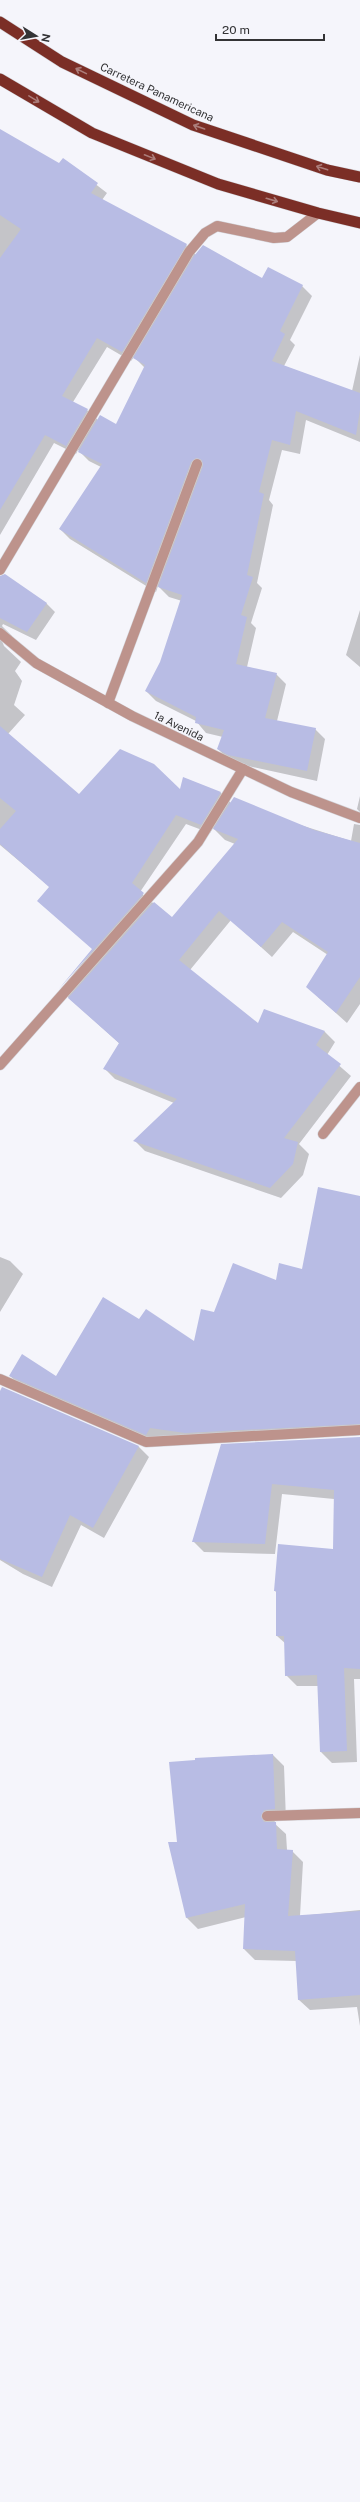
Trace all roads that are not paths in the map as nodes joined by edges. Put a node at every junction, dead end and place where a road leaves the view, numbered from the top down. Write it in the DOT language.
graph roads {
  1 [pos="0,22"];
  2 [pos="0,79"];
  3 [pos="360,177"];
  4 [pos="318,213"];
  5 [pos="360,223"];
  6 [pos="197,464"];
  7 [pos="0,570"];
  8 [pos="0,633"];
  9 [pos="108,703"];
  10 [pos="243,769"];
  11 [pos="360,818"];
  12 [pos="0,1065"];
  13 [pos="360,1087"];
  14 [pos="323,1134"];
  15 [pos="0,1379"];
  16 [pos="360,1430"];
  17 [pos="360,1813"];
  18 [pos="267,1816"];
  3 -- 1 [label="highway, Carretera Panamericana, one-way"];
  2 -- 4 [label="highway, one-way"];
  4 -- 5 [label="highway"];
  4 -- 7 [label="street"];
  6 -- 9 [label="street"];
  8 -- 9 [label="street, 1a Avenida"];
  9 -- 10 [label="street, 1a Avenida"];
  10 -- 11 [label="street, 1a Avenida"];
  10 -- 12 [label="street"];
  13 -- 14 [label="street"];
  15 -- 16 [label="street"];
  17 -- 18 [label="street"];
}
